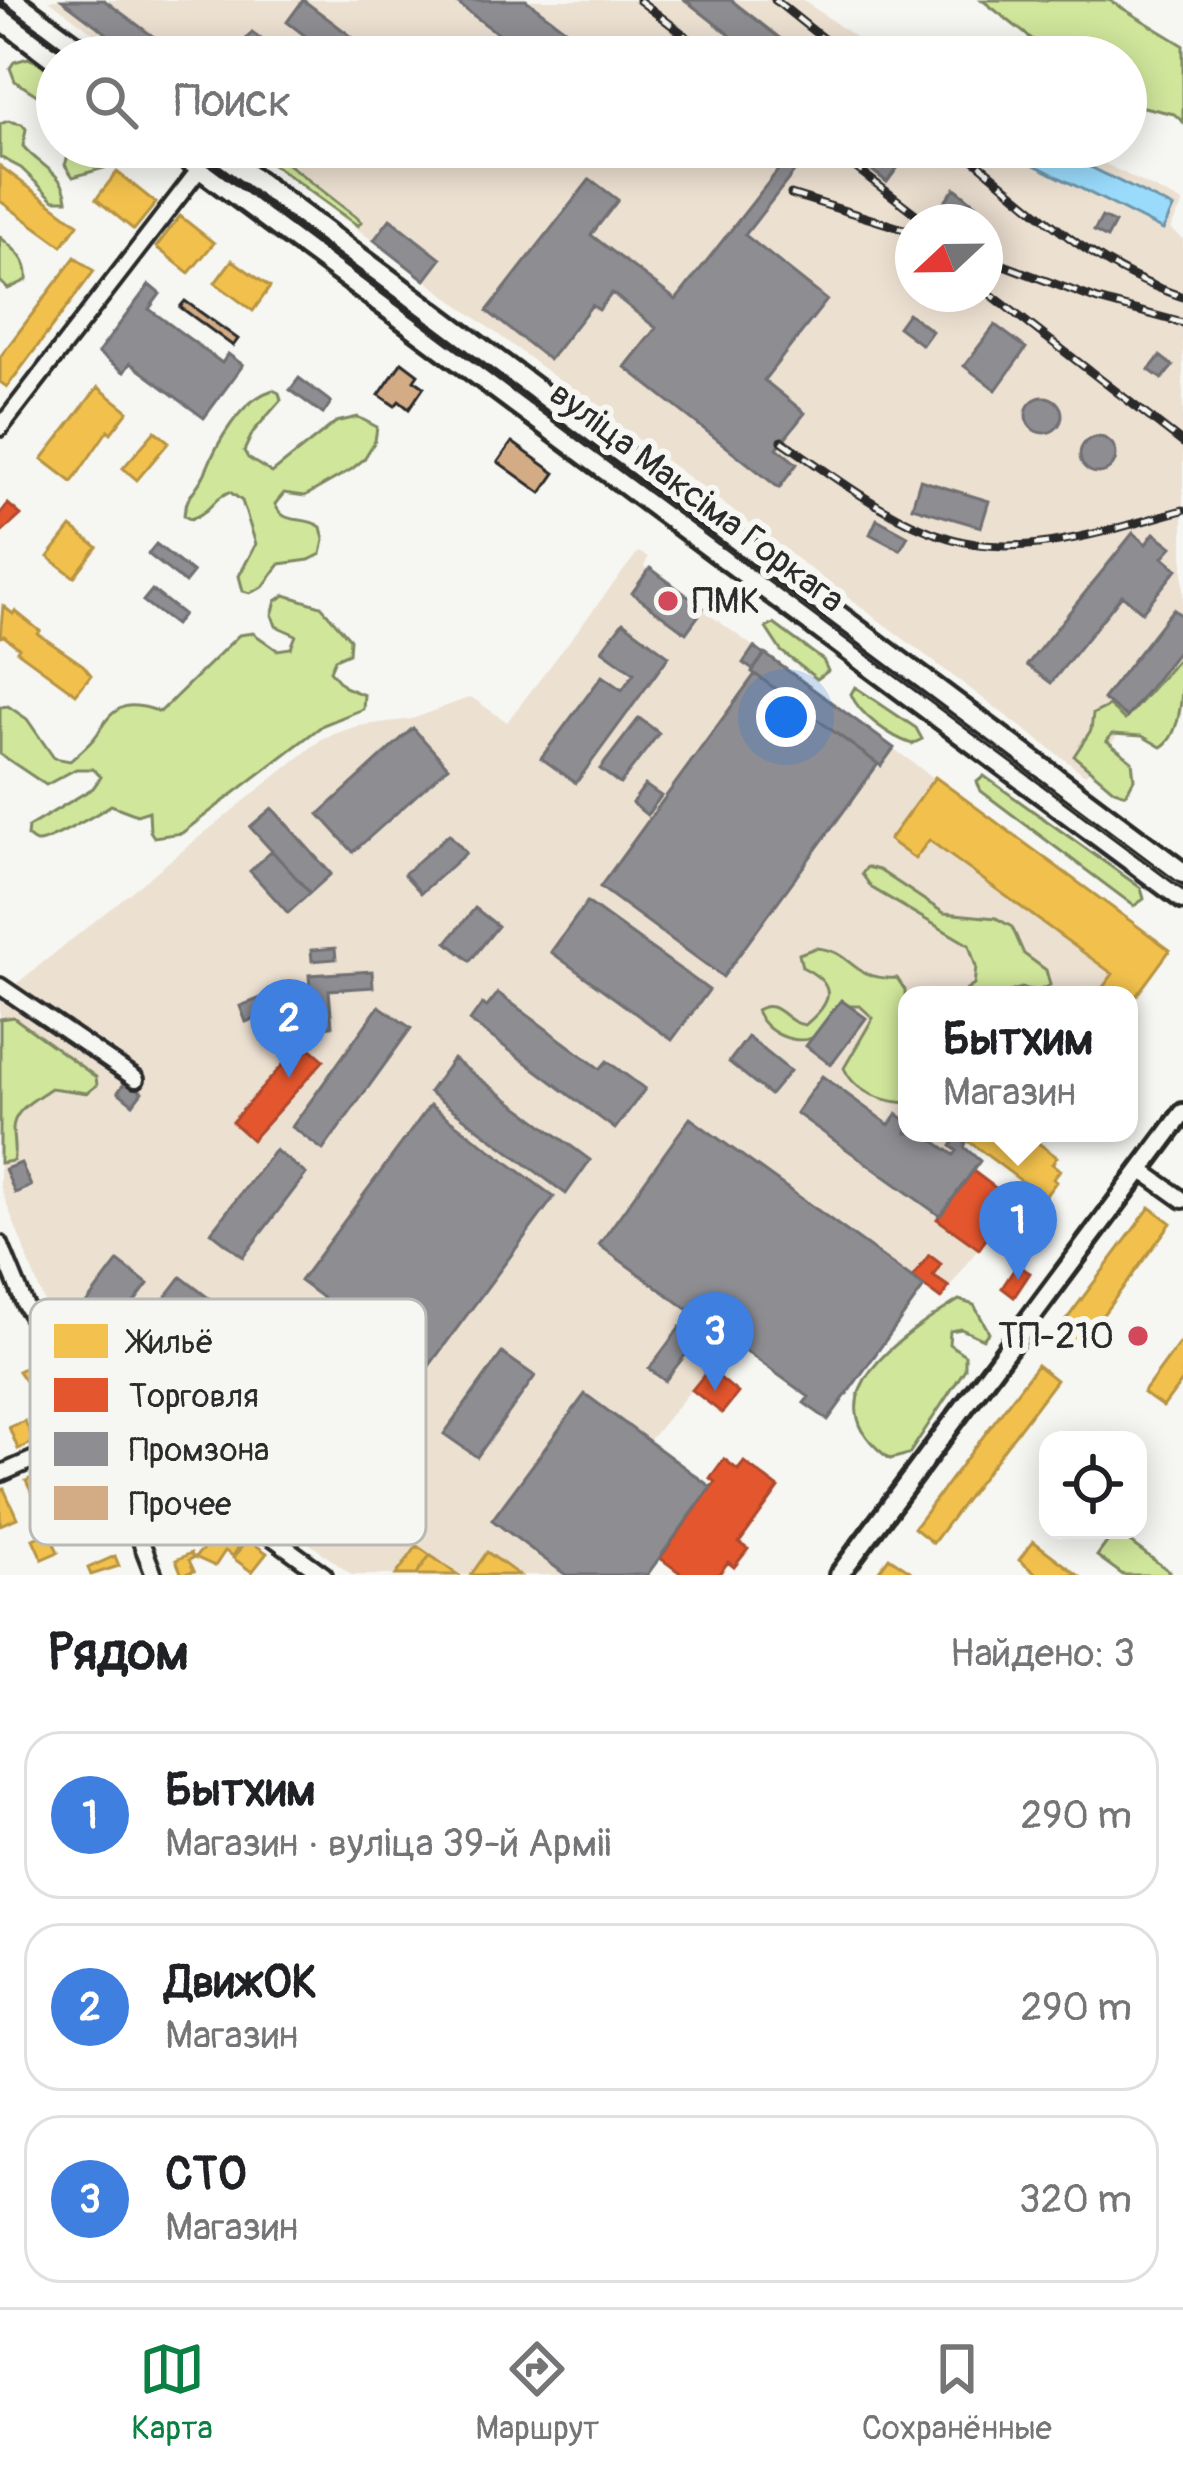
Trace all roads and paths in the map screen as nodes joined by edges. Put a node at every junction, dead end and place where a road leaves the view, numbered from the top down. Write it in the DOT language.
graph roads {
  1 [pos="14,0"];
  2 [pos="0,18"];
  3 [pos="63,36"];
  4 [pos="36,45"];
  5 [pos="200,168"];
  6 [pos="241,168"];
  7 [pos="347,247"];
  8 [pos="332,267"];
  9 [pos="0,428"];
  10 [pos="953,715"];
  11 [pos="1116,837"];
  12 [pos="1183,873"];
  13 [pos="1183,898"];
  14 [pos="0,986"];
  15 [pos="136,1079"];
  16 [pos="1183,1113"];
  17 [pos="1141,1170"];
  18 [pos="1183,1200"];
  19 [pos="0,1244"];
  20 [pos="30,1313"];
  21 [pos="30,1461"];
  22 [pos="0,1474"];
  23 [pos="142,1545"];
  24 [pos="283,1545"];
  25 [pos="154,1575"];
  26 [pos="324,1575"];
  27 [pos="839,1575"];
  1 -- 3 [label="main road"];
  2 -- 4 [label="main road"];
  5 -- 8 [label="main road, вуліца Максіма Горкага"];
  5 -- 9 [label="street"];
  6 -- 7 [label="main road, вуліца Максіма Горкага"];
  7 -- 8 [label="street"];
  7 -- 10 [label="main road, вуліца Максіма Горкага"];
  8 -- 10 [label="main road, вуліца Максіма Горкага"];
  10 -- 11 [label="main road, вуліца Максіма Горкага"];
  11 -- 12 [label="main road, вуліца Максіма Горкага"];
  11 -- 13 [label="main road, вуліца Максіма Горкага"];
  14 -- 15 [label="street"];
  16 -- 17 [label="street"];
  17 -- 18 [label="street"];
  17 -- 27 [label="street"];
  19 -- 20 [label="street"];
  21 -- 22 [label="street"];
  23 -- 25 [label="street"];
  24 -- 26 [label="street"];
}
